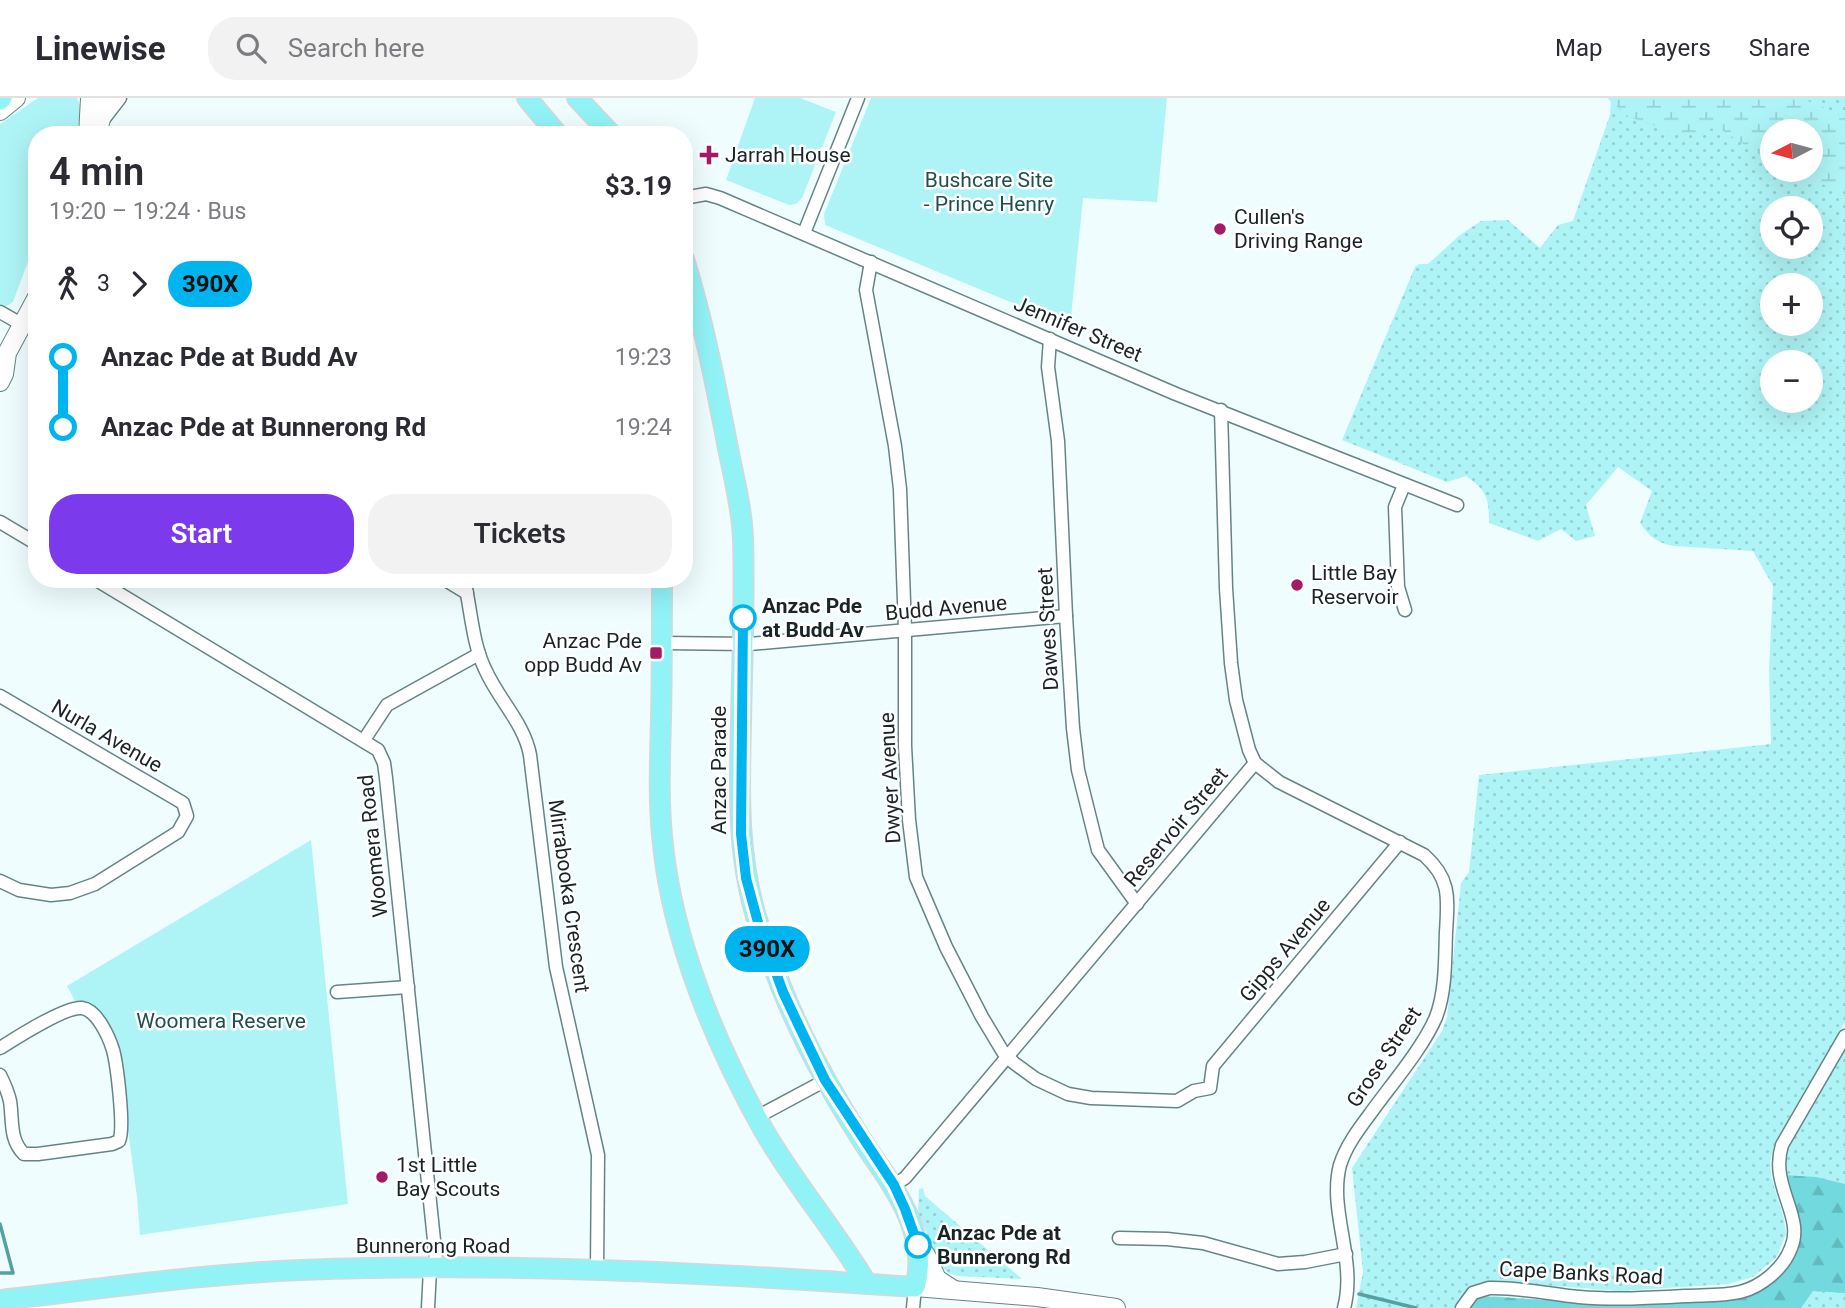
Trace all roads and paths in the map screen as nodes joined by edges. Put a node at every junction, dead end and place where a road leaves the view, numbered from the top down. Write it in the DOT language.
graph roads {
  1 [pos="16,98"];
  2 [pos="527,98"];
  3 [pos="577,98"];
  4 [pos="858,98"];
  5 [pos="105,99"];
  6 [pos="0,111"];
  7 [pos="97,126"];
  8 [pos="550,126"];
  9 [pos="603,126"];
  10 [pos="693,196"];
  11 [pos="804,233"];
  12 [pos="871,262"];
  13 [pos="693,292"];
  14 [pos="0,313"];
  15 [pos="28,315"];
  16 [pos="23,325"];
  17 [pos="1051,339"];
  18 [pos="3,356"];
  19 [pos="0,382"];
  20 [pos="1221,410"];
  21 [pos="1404,485"];
  22 [pos="1457,505"];
  23 [pos="0,522"];
  24 [pos="28,539"];
  25 [pos="110,588"];
  26 [pos="459,588"];
  27 [pos="466,588"];
  28 [pos="662,588"];
  29 [pos="467,593"];
  30 [pos="1405,610"];
  31 [pos="1066,616"];
  32 [pos="905,630"];
  33 [pos="662,643"];
  34 [pos="743,645"];
  35 [pos="479,654"];
  36 [pos="0,696"];
  37 [pos="364,740"];
  38 [pos="1255,763"];
  39 [pos="1400,842"];
  40 [pos="0,881"];
  41 [pos="1137,904"];
  42 [pos="408,987"];
  43 [pos="337,992"];
  44 [pos="1845,1036"];
  45 [pos="0,1048"];
  46 [pos="1008,1058"];
  47 [pos="0,1075"];
  48 [pos="825,1080"];
  49 [pos="1210,1088"];
  50 [pos="757,1117"];
  51 [pos="894,1185"];
  52 [pos="1119,1238"];
  53 [pos="918,1245"];
  54 [pos="1346,1254"];
  55 [pos="434,1269"];
  56 [pos="597,1270"];
  57 [pos="867,1284"];
  58 [pos="915,1287"];
  59 [pos="954,1290"];
  60 [pos="0,1300"];
  61 [pos="428,1308"];
  62 [pos="913,1308"];
  63 [pos="1116,1308"];
  64 [pos="1344,1308"];
  65 [pos="1462,1308"];
  1 -- 6 [label="main road"];
  2 -- 8 [label="main road"];
  3 -- 9 [label="main road"];
  4 -- 11 [label="street"];
  5 -- 7 [label="main road"];
  10 -- 11 [label="street, Jennifer Street"];
  11 -- 12 [label="street, Jennifer Street"];
  12 -- 17 [label="street, Jennifer Street"];
  12 -- 32 [label="street, Dwyer Avenue"];
  13 -- 34 [label="main road, Anzac Parade"];
  14 -- 16 [label="street"];
  15 -- 16 [label="main road"];
  16 -- 18 [label="main road"];
  17 -- 20 [label="street, Jennifer Street"];
  17 -- 31 [label="street, Dawes Street"];
  18 -- 19 [label="main road"];
  20 -- 21 [label="street, Jennifer Street"];
  20 -- 38 [label="street, Reservoir Street"];
  21 -- 22 [label="street, Jennifer Street"];
  21 -- 30 [label="street"];
  23 -- 24 [label="street"];
  25 -- 37 [label="street, Woomera Road"];
  26 -- 29 [label="street"];
  27 -- 29 [label="street, Mirrabooka Crescent"];
  28 -- 33 [label="main road"];
  29 -- 35 [label="street, Mirrabooka Crescent"];
  31 -- 32 [label="street, Budd Avenue"];
  31 -- 41 [label="street, Dawes Street"];
  32 -- 34 [label="street, Budd Avenue"];
  32 -- 46 [label="street, Dwyer Avenue"];
  33 -- 34 [label="street, Budd Avenue"];
  33 -- 50 [label="main road"];
  34 -- 48 [label="main road, Anzac Parade"];
  35 -- 37 [label="street"];
  35 -- 56 [label="street, Mirrabooka Crescent"];
  36 -- 40 [label="street, Nurla Avenue"];
  37 -- 42 [label="street, Woomera Road"];
  38 -- 39 [label="street, Grose Street"];
  38 -- 41 [label="street, Reservoir Street"];
  39 -- 49 [label="street, Gipps Avenue"];
  39 -- 54 [label="street, Grose Street"];
  41 -- 46 [label="street, Reservoir Street"];
  42 -- 43 [label="street"];
  42 -- 55 [label="street, Woomera Road"];
  44 -- 65 [label="street, Cape Banks Road"];
  45 -- 47 [label="street"];
  46 -- 49 [label="street, Dwyer Avenue"];
  46 -- 51 [label="street, Reservoir Street"];
  48 -- 50 [label="street"];
  48 -- 51 [label="main road, Anzac Parade"];
  50 -- 57 [label="main road"];
  51 -- 53 [label="main road, Anzac Parade"];
  52 -- 54 [label="street"];
  53 -- 58 [label="main road, Anzac Parade"];
  53 -- 59 [label="main road"];
  54 -- 64 [label="street, Grose Street"];
  55 -- 56 [label="main road, Bunnerong Road"];
  55 -- 60 [label="main road, Bunnerong Road"];
  55 -- 61 [label="street, Woomera Road"];
  56 -- 57 [label="main road, Bunnerong Road"];
  57 -- 58 [label="main road"];
  58 -- 59 [label="main road"];
  58 -- 62 [label="street"];
  59 -- 63 [label="main road"];
}
